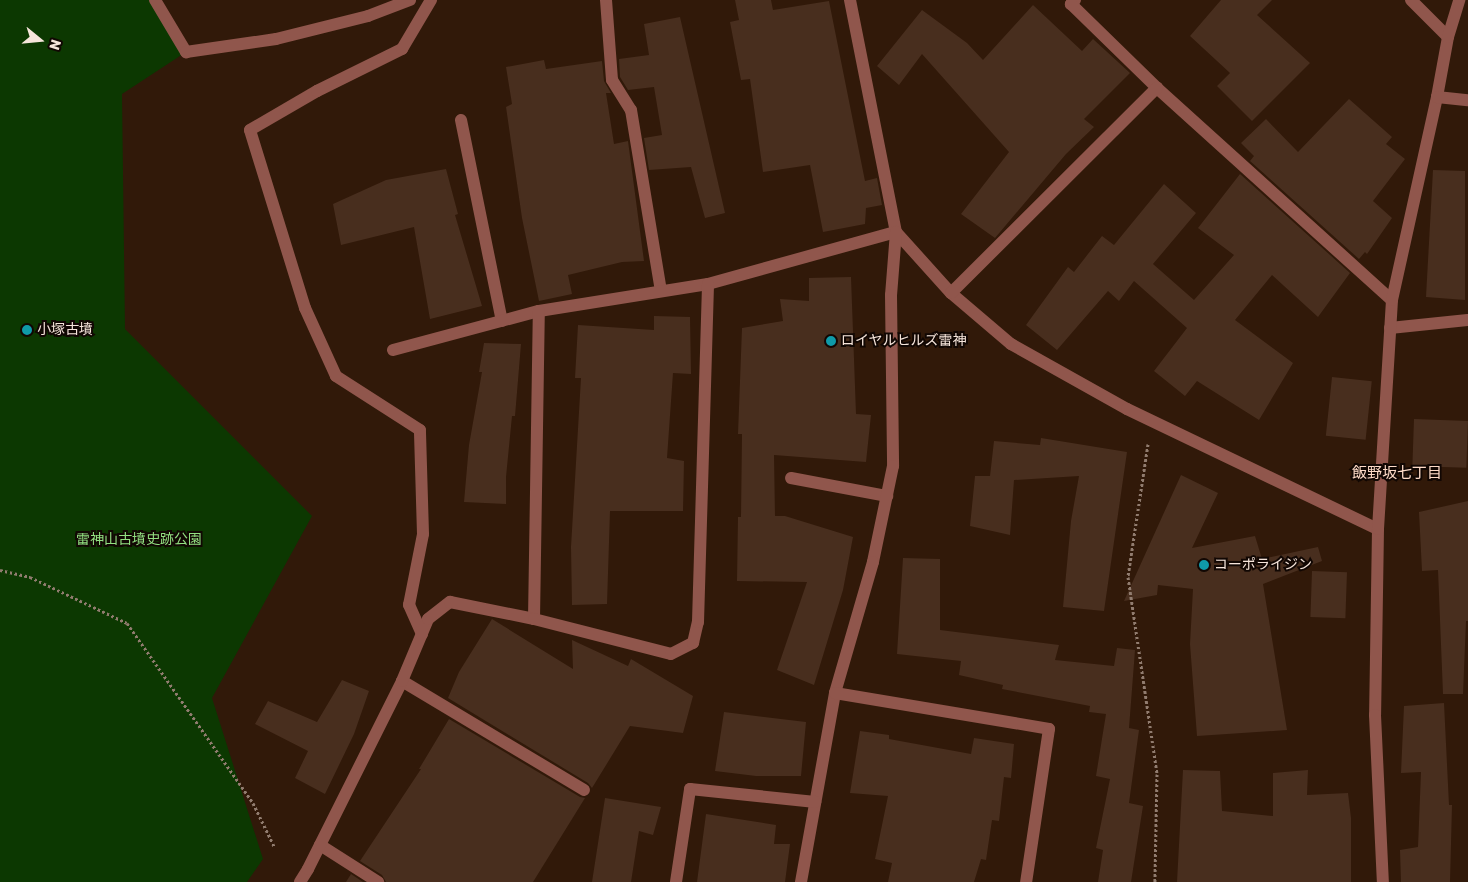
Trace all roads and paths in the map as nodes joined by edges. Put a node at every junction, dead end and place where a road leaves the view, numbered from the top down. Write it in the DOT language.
graph roads {
  1 [pos="155,0"];
  2 [pos="410,0"];
  3 [pos="431,0"];
  4 [pos="606,0"];
  5 [pos="850,0"];
  6 [pos="1075,0"];
  7 [pos="1410,0"];
  8 [pos="1452,0"];
  9 [pos="1459,0"];
  10 [pos="1453,15"];
  11 [pos="1448,37"];
  12 [pos="1157,88"];
  13 [pos="1437,96"];
  14 [pos="1468,100"];
  15 [pos="461,120"];
  16 [pos="896,232"];
  17 [pos="708,284"];
  18 [pos="661,292"];
  19 [pos="951,294"];
  20 [pos="1392,300"];
  21 [pos="539,311"];
  22 [pos="1468,320"];
  23 [pos="502,321"];
  24 [pos="1390,328"];
  25 [pos="393,350"];
  26 [pos="1151,420"];
  27 [pos="791,478"];
  28 [pos="887,496"];
  29 [pos="1378,528"];
  30 [pos="0,570"];
  31 [pos="534,620"];
  32 [pos="422,634"];
  33 [pos="402,682"];
  34 [pos="835,692"];
  35 [pos="584,790"];
  36 [pos="815,802"];
  37 [pos="320,845"];
  38 [pos="274,846"];
  39 [pos="300,882"];
  40 [pos="378,882"];
  41 [pos="676,882"];
  42 [pos="801,882"];
  43 [pos="1026,882"];
  44 [pos="1155,882"];
  45 [pos="1383,882"];
  1 -- 2 [label="street"];
  3 -- 32 [label="street"];
  4 -- 18 [label="street"];
  5 -- 16 [label="street"];
  6 -- 12 [label="street"];
  7 -- 11 [label="street"];
  8 -- 10 [label="street"];
  9 -- 10 [label="street"];
  10 -- 11 [label="street"];
  11 -- 13 [label="street"];
  12 -- 19 [label="street"];
  12 -- 20 [label="street"];
  13 -- 14 [label="street"];
  13 -- 20 [label="street"];
  15 -- 23 [label="street"];
  16 -- 17 [label="street"];
  16 -- 19 [label="street"];
  16 -- 28 [label="street"];
  17 -- 18 [label="street"];
  17 -- 31 [label="street"];
  18 -- 21 [label="street"];
  19 -- 26 [label="street"];
  20 -- 24 [label="street"];
  21 -- 23 [label="street"];
  21 -- 31 [label="street"];
  22 -- 24 [label="street"];
  23 -- 25 [label="street"];
  24 -- 29 [label="street"];
  26 -- 29 [label="street"];
  26 -- 44 [label="path"];
  27 -- 28 [label="street"];
  28 -- 34 [label="street"];
  29 -- 45 [label="street"];
  30 -- 38 [label="path"];
  31 -- 32 [label="street"];
  32 -- 33 [label="street"];
  33 -- 35 [label="street"];
  33 -- 37 [label="street"];
  34 -- 36 [label="street"];
  34 -- 43 [label="street"];
  36 -- 41 [label="street"];
  36 -- 42 [label="street"];
  37 -- 39 [label="street"];
  37 -- 40 [label="street"];
}
